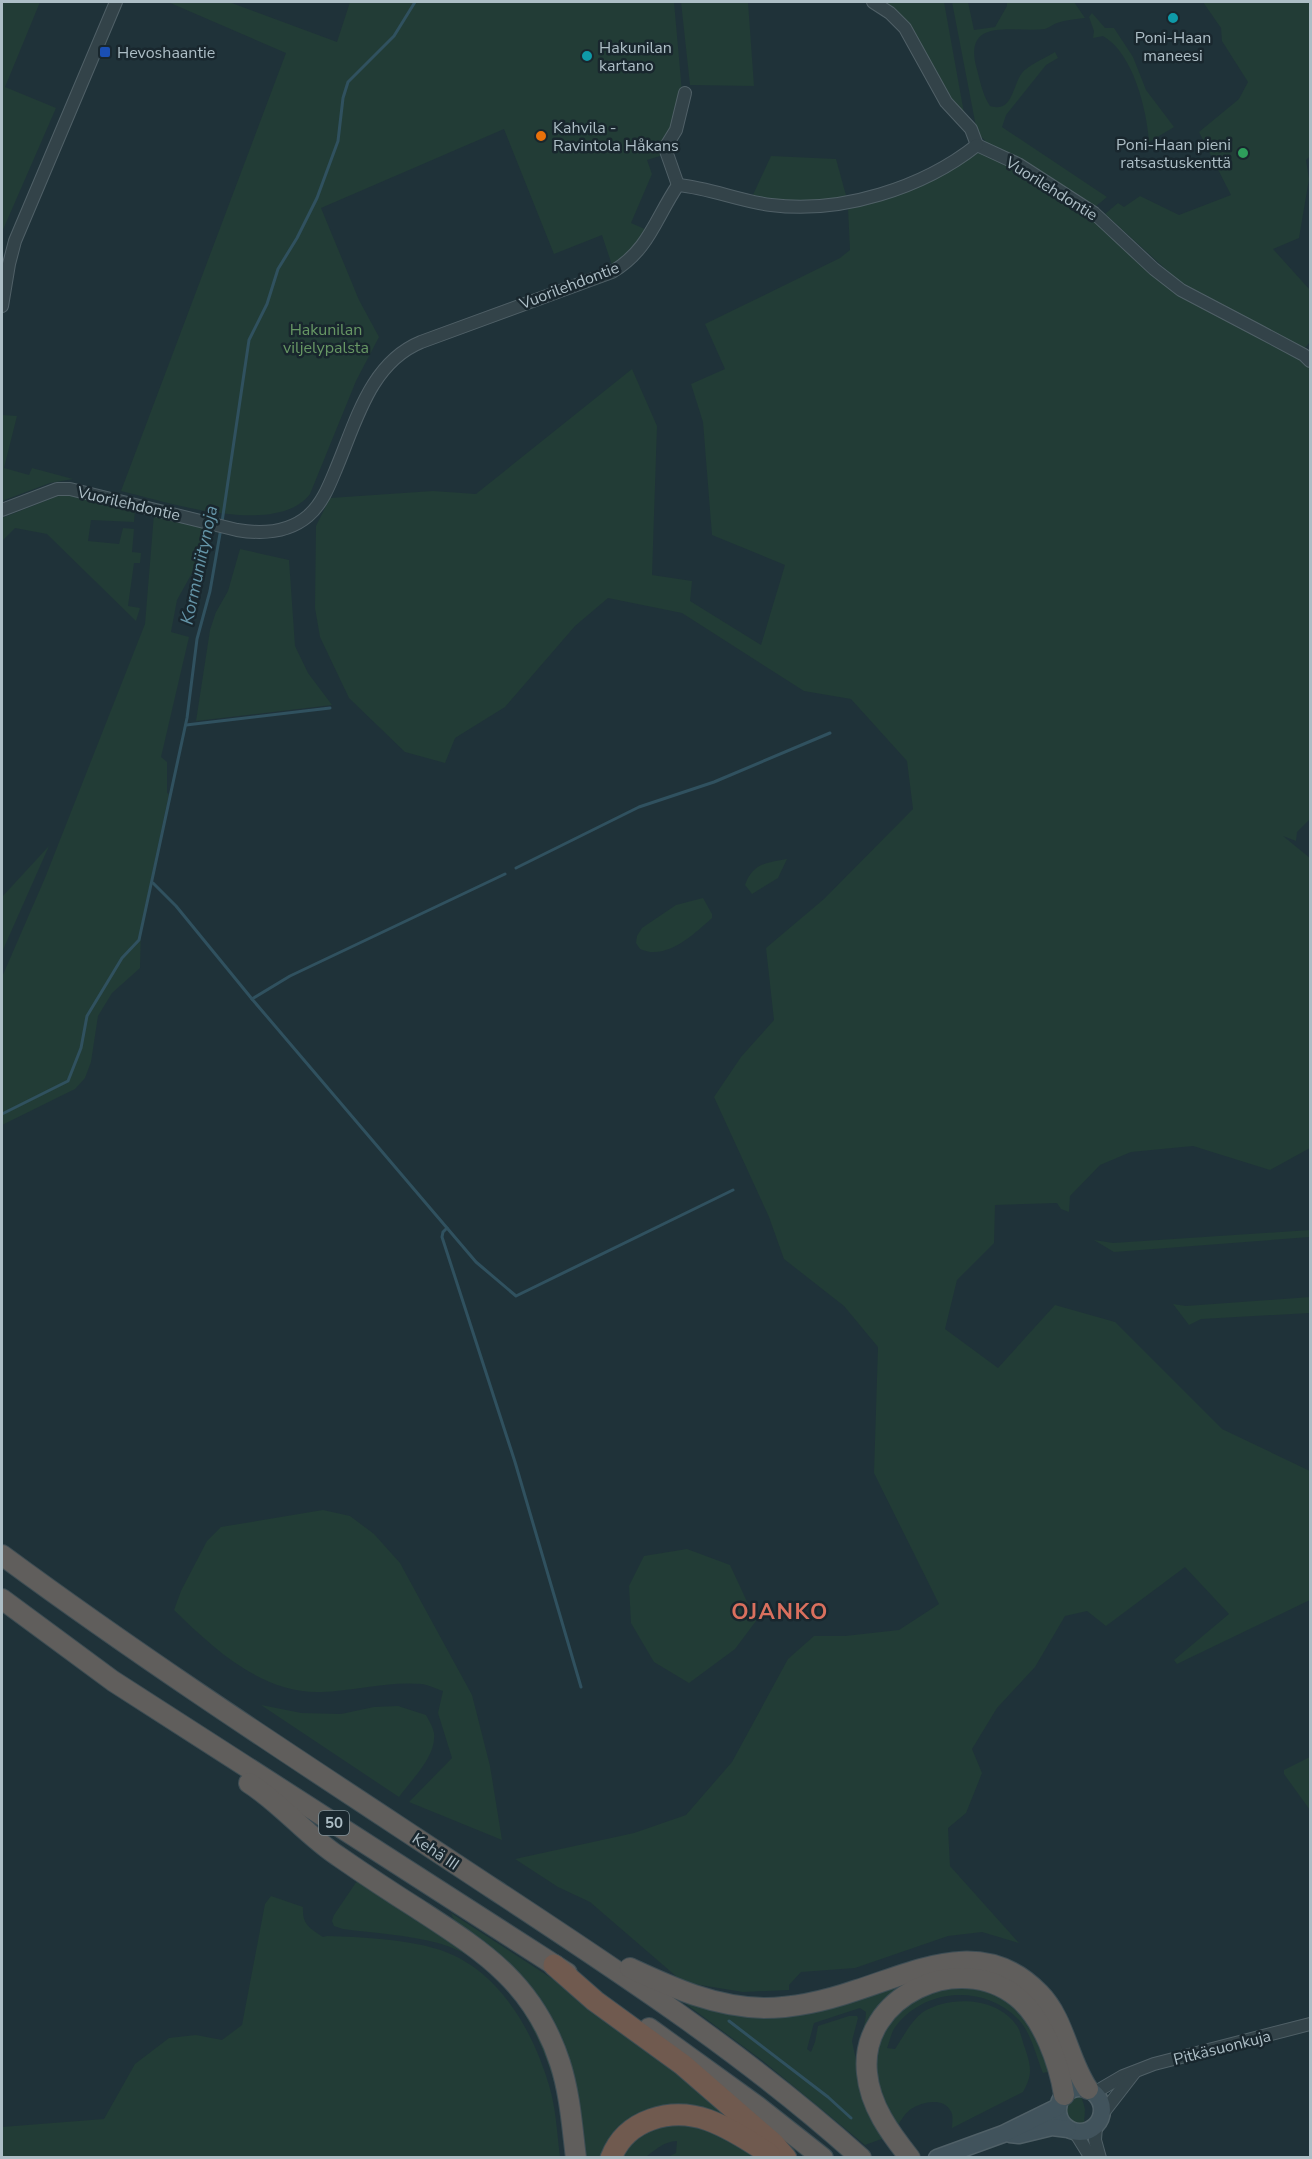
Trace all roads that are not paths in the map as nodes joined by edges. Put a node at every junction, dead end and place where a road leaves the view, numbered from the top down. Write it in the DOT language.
graph roads {
  1 [pos="116,2"];
  2 [pos="873,2"];
  3 [pos="685,93"];
  4 [pos="977,145"];
  5 [pos="678,185"];
  6 [pos="2,306"];
  7 [pos="1311,362"];
  8 [pos="2,510"];
  9 [pos="2,1555"];
  10 [pos="2,1599"];
  11 [pos="113,1681"];
  12 [pos="576,1943"];
  13 [pos="554,1965"];
  14 [pos="1311,2024"];
  15 [pos="1134,2073"];
  16 [pos="1091,2091"];
  17 [pos="1061,2101"];
  18 [pos="1100,2119"];
  19 [pos="1071,2131"];
  20 [pos="1003,2134"];
  21 [pos="858,2155"];
  22 [pos="576,2157"];
  23 [pos="611,2157"];
  24 [pos="775,2157"];
  25 [pos="786,2157"];
  26 [pos="823,2157"];
  27 [pos="910,2157"];
  28 [pos="937,2157"];
  29 [pos="1091,2157"];
  30 [pos="1100,2157"];
  1 -- 6 [label="street"];
  2 -- 4 [label="street"];
  3 -- 5 [label="street"];
  4 -- 5 [label="street"];
  4 -- 7 [label="street, Vuorilehdontie"];
  5 -- 8 [label="street, Vuorilehdontie"];
  9 -- 12 [label="highway, Kehä III / 50"];
  10 -- 11 [label="highway, Kehä III / 50"];
  11 -- 13 [label="highway, Kehä III / 50"];
  11 -- 22 [label="highway"];
  12 -- 16 [label="highway"];
  12 -- 21 [label="highway, Kehä III / 50"];
  13 -- 25 [label="highway"];
  13 -- 26 [label="highway, Kehä III / 50"];
  14 -- 15 [label="street, Pitkäsuonkuja"];
  15 -- 16 [label="street, Pitkäsuonkuja"];
  15 -- 18 [label="street"];
  16 -- 17 [label="main road"];
  16 -- 18 [label="main road"];
  17 -- 19 [label="main road"];
  17 -- 20 [label="main road"];
  17 -- 27 [label="highway"];
  18 -- 19 [label="main road"];
  18 -- 30 [label="street"];
  19 -- 20 [label="main road"];
  19 -- 29 [label="street"];
  20 -- 28 [label="main road"];
  23 -- 24 [label="highway"];
}
